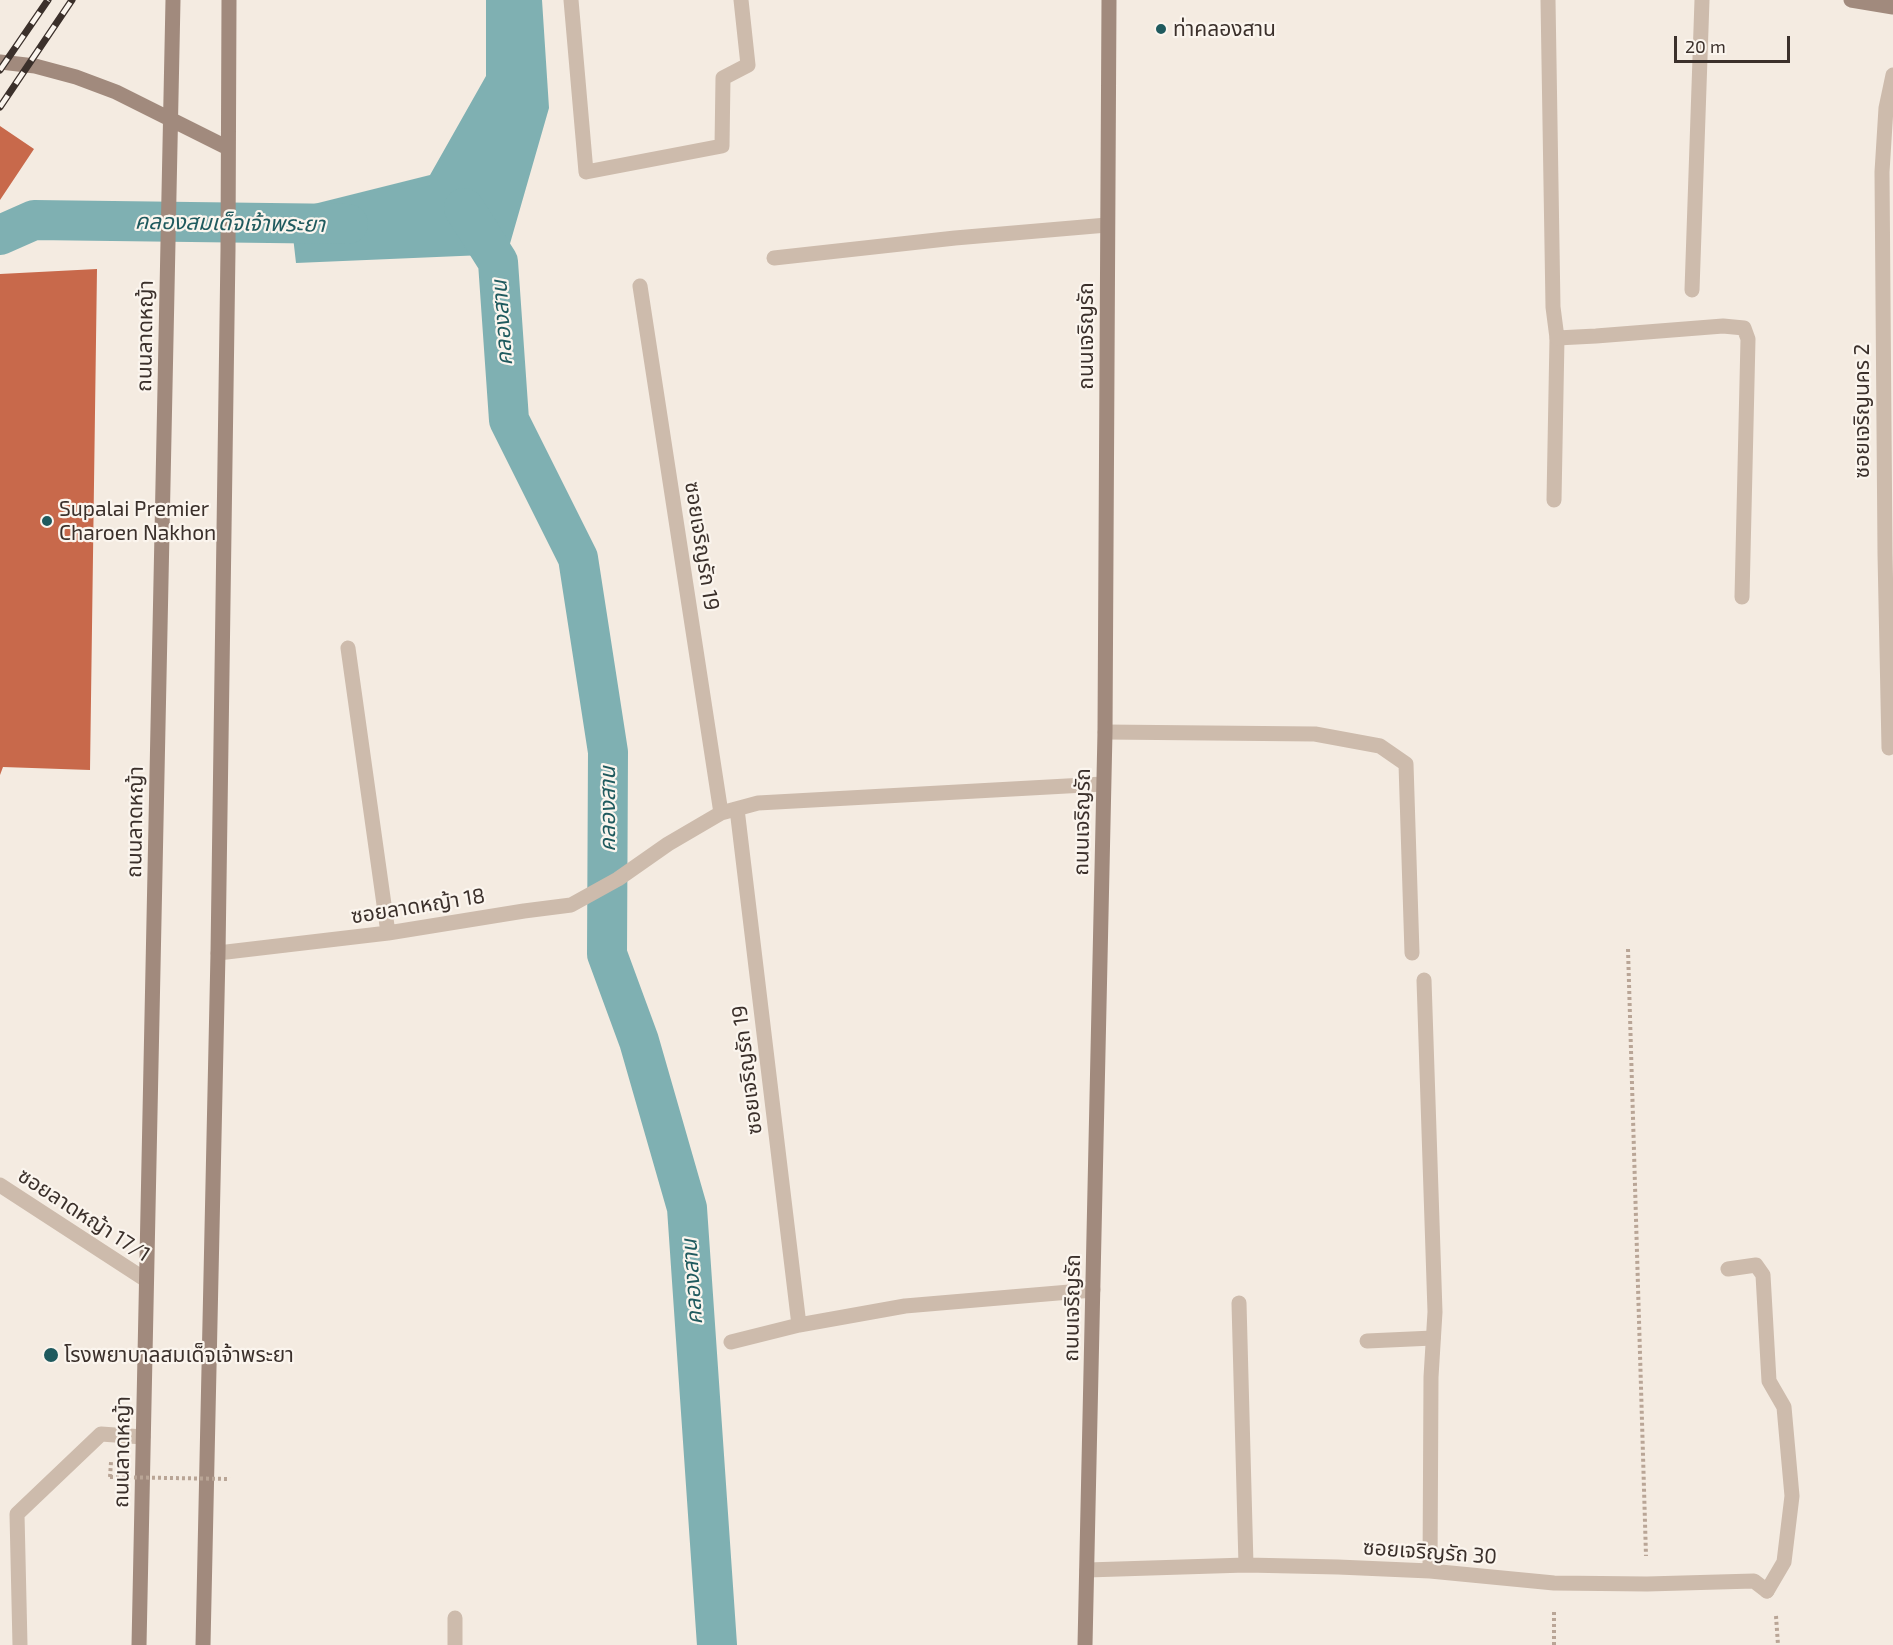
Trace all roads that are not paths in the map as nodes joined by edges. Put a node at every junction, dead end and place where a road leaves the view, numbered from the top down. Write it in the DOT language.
graph roads {
  1 [pos="173,0"];
  2 [pos="229,0"];
  3 [pos="571,0"];
  4 [pos="741,0"];
  5 [pos="1109,0"];
  6 [pos="1548,0"];
  7 [pos="1702,0"];
  8 [pos="1851,0"];
  9 [pos="1893,7"];
  10 [pos="0,62"];
  11 [pos="1893,75"];
  12 [pos="170,120"];
  13 [pos="228,148"];
  14 [pos="1107,225"];
  15 [pos="774,258"];
  16 [pos="640,286"];
  17 [pos="1692,290"];
  18 [pos="1557,338"];
  19 [pos="1554,500"];
  20 [pos="1889,554"];
  21 [pos="1742,597"];
  22 [pos="348,648"];
  23 [pos="1105,732"];
  24 [pos="1889,748"];
  25 [pos="1103,784"];
  26 [pos="737,809"];
  27 [pos="721,813"];
  28 [pos="388,933"];
  29 [pos="218,953"];
  30 [pos="1412,953"];
  31 [pos="1424,980"];
  32 [pos="0,1185"];
  33 [pos="1728,1269"];
  34 [pos="146,1280"];
  35 [pos="1093,1290"];
  36 [pos="1239,1303"];
  37 [pos="800,1325"];
  38 [pos="1433,1338"];
  39 [pos="1367,1341"];
  40 [pos="731,1342"];
  41 [pos="143,1437"];
  42 [pos="1246,1565"];
  43 [pos="1087,1570"];
  44 [pos="1430,1571"];
  45 [pos="455,1618"];
  46 [pos="20,1645"];
  47 [pos="139,1645"];
  48 [pos="203,1645"];
  49 [pos="455,1645"];
  50 [pos="1085,1645"];
  1 -- 12 [label="main road, ถนนลาดหญ้า"];
  2 -- 13 [label="main road"];
  3 -- 4 [label="street"];
  5 -- 14 [label="main road, ถนนเจริญรัถ"];
  6 -- 18 [label="street"];
  7 -- 17 [label="street"];
  8 -- 9 [label="main road"];
  10 -- 12 [label="main road"];
  11 -- 20 [label="street, ซอยเจริญนคร 2"];
  12 -- 13 [label="main road"];
  12 -- 34 [label="main road, ถนนลาดหญ้า"];
  13 -- 29 [label="main road"];
  14 -- 15 [label="street"];
  14 -- 23 [label="main road, ถนนเจริญรัถ"];
  16 -- 27 [label="street, ซอยเจริญรัถ 19"];
  18 -- 19 [label="street"];
  18 -- 21 [label="street"];
  20 -- 24 [label="street, ซอยเจริญนคร 2"];
  22 -- 28 [label="street"];
  23 -- 25 [label="main road, ถนนเจริญรัถ"];
  23 -- 30 [label="street"];
  25 -- 26 [label="street"];
  25 -- 35 [label="main road, ถนนเจริญรัถ"];
  26 -- 27 [label="street"];
  26 -- 37 [label="street, ซอยเจริญรัถ 19"];
  27 -- 28 [label="street, ซอยลาดหญ้า 18"];
  28 -- 29 [label="street, ซอยลาดหญ้า 18"];
  29 -- 48 [label="main road"];
  31 -- 38 [label="street"];
  32 -- 34 [label="street, ซอยลาดหญ้า 17/1"];
  33 -- 44 [label="street, ซอยเจริญรัถ 30"];
  34 -- 41 [label="main road, ถนนลาดหญ้า"];
  35 -- 37 [label="street"];
  35 -- 43 [label="main road, ถนนเจริญรัถ"];
  36 -- 42 [label="street"];
  37 -- 40 [label="street"];
  38 -- 39 [label="street"];
  38 -- 44 [label="street"];
  41 -- 46 [label="street"];
  41 -- 47 [label="main road, ถนนลาดหญ้า"];
  42 -- 43 [label="street, ซอยเจริญรัถ 30"];
  42 -- 44 [label="street, ซอยเจริญรัถ 30"];
  43 -- 50 [label="main road, ถนนเจริญรัถ"];
  45 -- 49 [label="street"];
}
